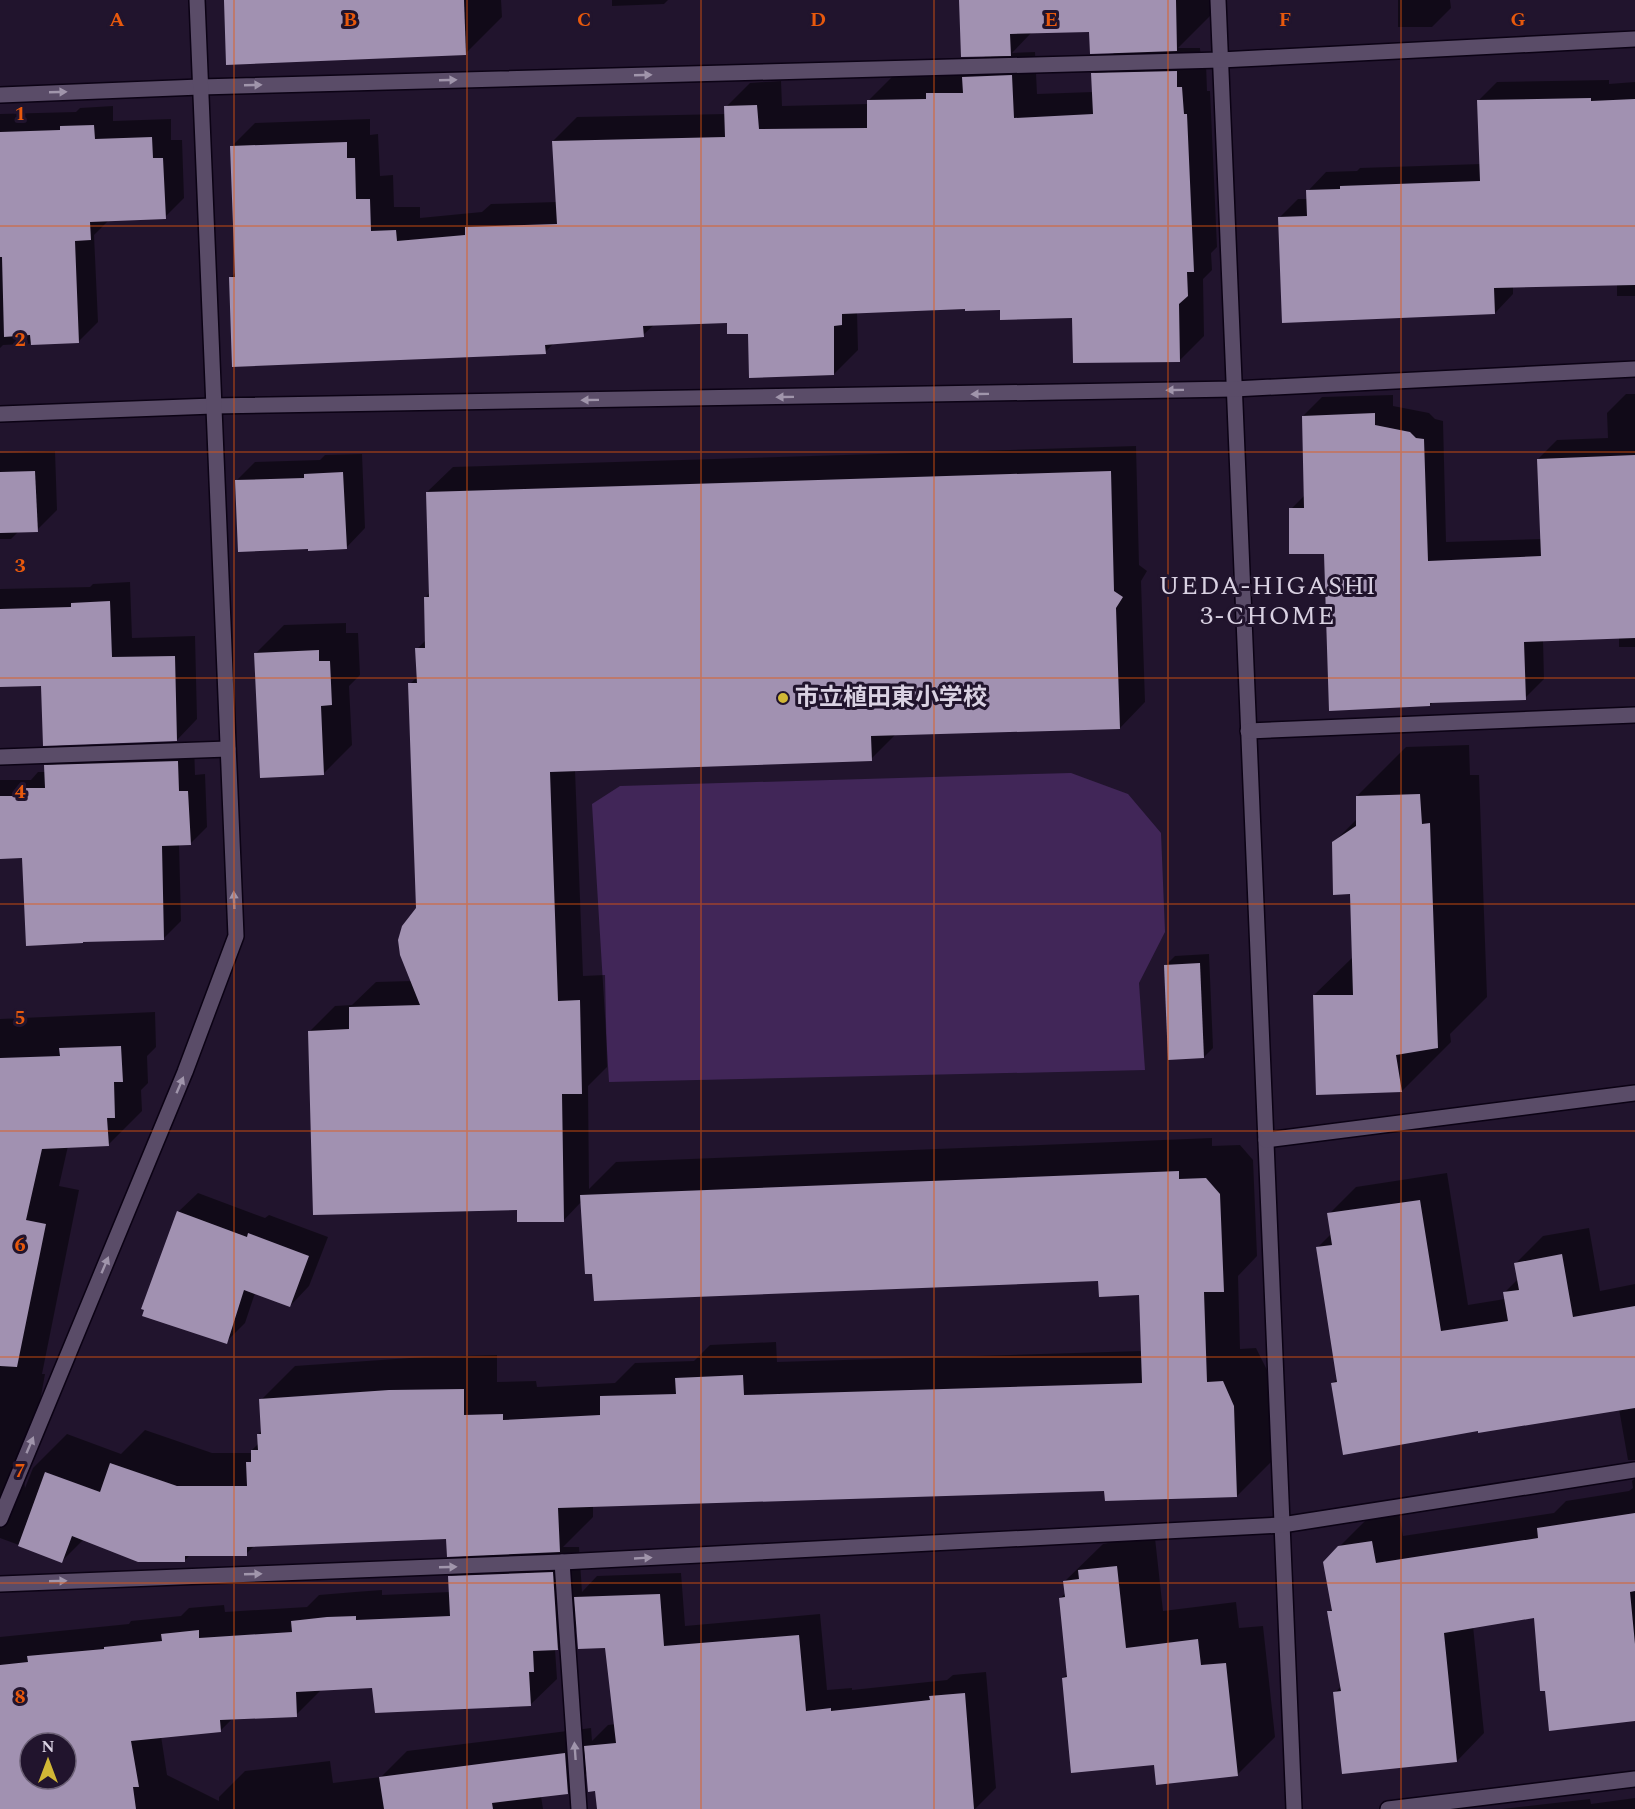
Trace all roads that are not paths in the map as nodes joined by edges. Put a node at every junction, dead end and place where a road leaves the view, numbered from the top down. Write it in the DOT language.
graph roads {
  1 [pos="197,0"];
  2 [pos="1218,0"];
  3 [pos="1635,39"];
  4 [pos="1220,60"];
  5 [pos="200,87"];
  6 [pos="0,95"];
  7 [pos="1635,369"];
  8 [pos="1234,390"];
  9 [pos="213,406"];
  10 [pos="0,414"];
  11 [pos="1635,715"];
  12 [pos="1248,731"];
  13 [pos="228,749"];
  14 [pos="0,757"];
  15 [pos="1635,1093"];
  16 [pos="1266,1140"];
  17 [pos="1635,1470"];
  18 [pos="0,1519"];
  19 [pos="1282,1525"];
  20 [pos="562,1562"];
  21 [pos="0,1584"];
  22 [pos="1635,1779"];
  23 [pos="579,1809"];
  24 [pos="1294,1809"];
  25 [pos="1388,1809"];
  1 -- 5 [label="street"];
  2 -- 4 [label="street"];
  3 -- 4 [label="street"];
  5 -- 4 [label="street, one-way"];
  4 -- 8 [label="street"];
  6 -- 5 [label="street, one-way"];
  5 -- 9 [label="street"];
  7 -- 8 [label="street"];
  8 -- 9 [label="street, one-way"];
  8 -- 12 [label="street"];
  9 -- 10 [label="street"];
  9 -- 13 [label="street"];
  11 -- 12 [label="street"];
  12 -- 16 [label="street"];
  13 -- 14 [label="street"];
  18 -- 13 [label="street, one-way"];
  15 -- 16 [label="street"];
  16 -- 19 [label="street"];
  17 -- 19 [label="street"];
  20 -- 19 [label="street, one-way"];
  19 -- 24 [label="street"];
  21 -- 20 [label="street, one-way"];
  23 -- 20 [label="street, one-way"];
  22 -- 25 [label="street"];
}
